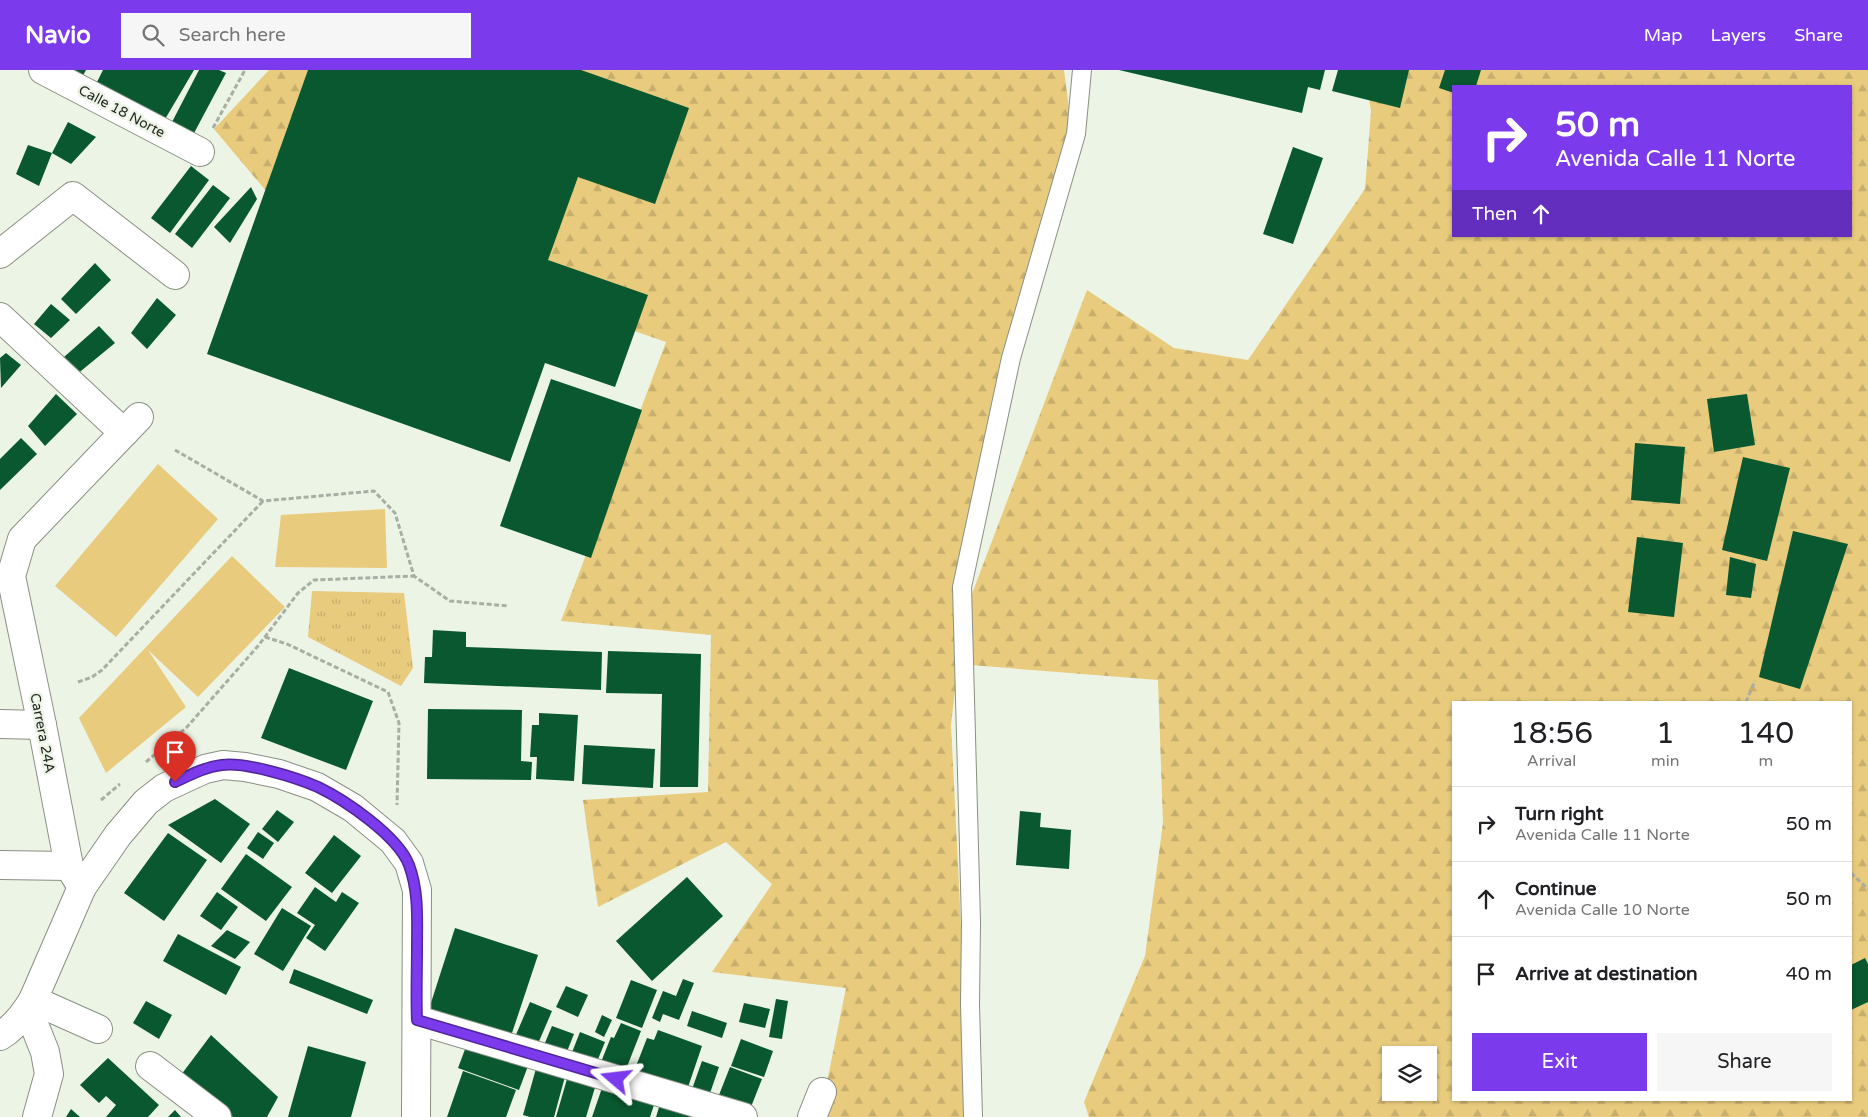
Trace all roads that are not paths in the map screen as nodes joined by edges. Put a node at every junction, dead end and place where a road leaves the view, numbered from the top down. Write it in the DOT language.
graph roads {
  1 [pos="43,70"];
  2 [pos="1082,70"];
  3 [pos="200,152"];
  4 [pos="0,254"];
  5 [pos="175,275"];
  6 [pos="0,317"];
  7 [pos="5,576"];
  8 [pos="0,724"];
  9 [pos="42,725"];
  10 [pos="0,865"];
  11 [pos="75,877"];
  12 [pos="31,1004"];
  13 [pos="417,1020"];
  14 [pos="98,1029"];
  15 [pos="0,1036"];
  16 [pos="150,1066"];
  17 [pos="822,1092"];
  18 [pos="37,1117"];
  19 [pos="217,1117"];
  20 [pos="416,1117"];
  21 [pos="743,1117"];
  22 [pos="812,1117"];
  23 [pos="974,1117"];
  1 -- 3 [label="street, Calle 18 Norte"];
  2 -- 23 [label="lane"];
  4 -- 5 [label="street"];
  6 -- 7 [label="street"];
  7 -- 9 [label="street, Carrera 24A"];
  8 -- 9 [label="street"];
  9 -- 11 [label="street, Carrera 24A"];
  10 -- 11 [label="street"];
  11 -- 12 [label="street"];
  11 -- 13 [label="street"];
  12 -- 14 [label="street"];
  12 -- 15 [label="street"];
  12 -- 18 [label="street"];
  13 -- 20 [label="street"];
  13 -- 21 [label="street"];
  16 -- 19 [label="street"];
  17 -- 22 [label="street"];
}
